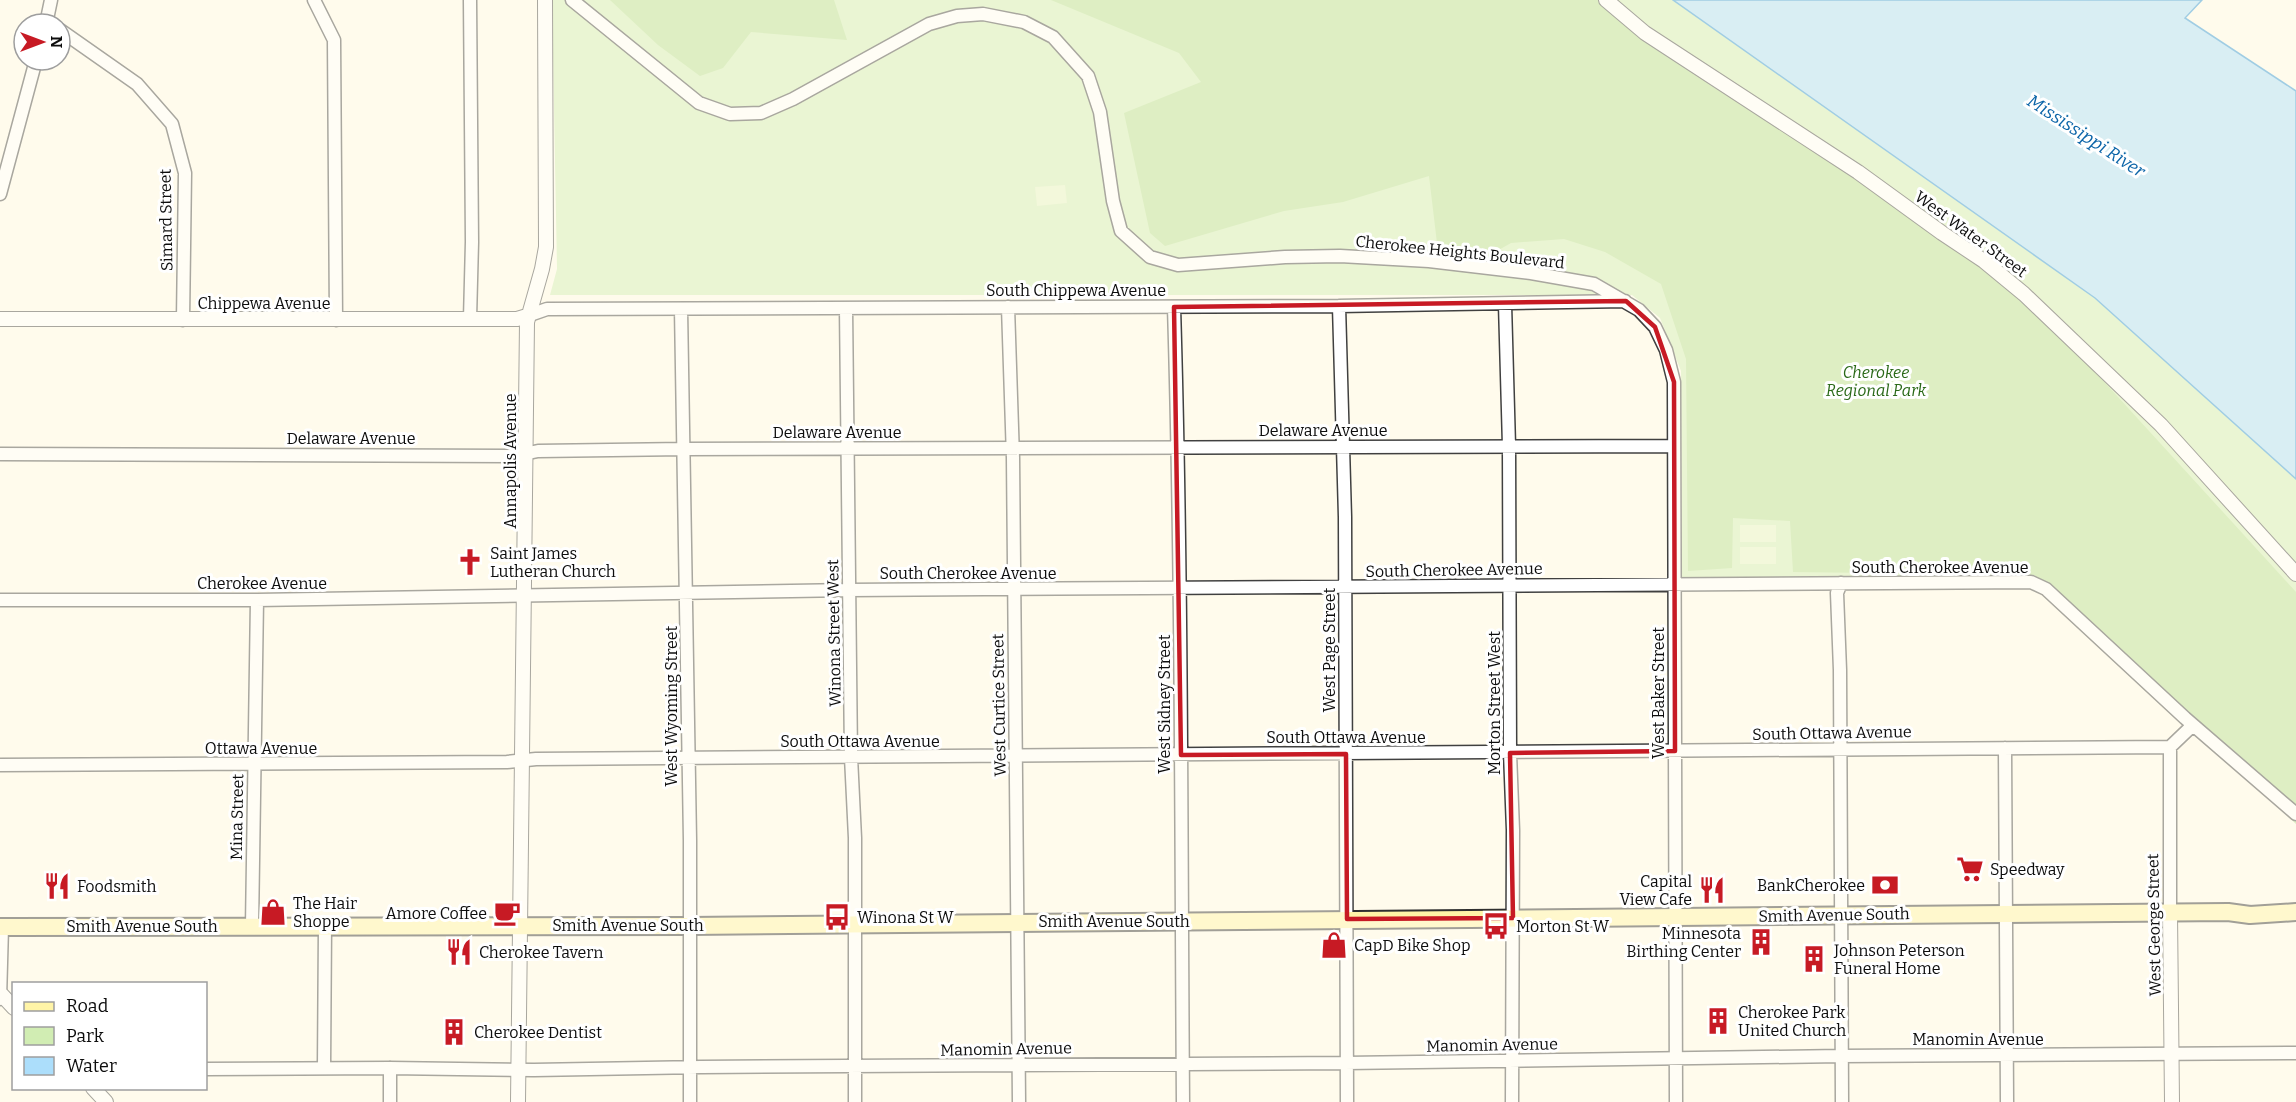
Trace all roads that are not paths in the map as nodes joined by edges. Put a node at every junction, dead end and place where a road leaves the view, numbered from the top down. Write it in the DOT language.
graph roads {
  1 [pos="314,0"];
  2 [pos="470,0"];
  3 [pos="545,0"];
  4 [pos="572,0"];
  5 [pos="1606,0"];
  6 [pos="72,38"];
  7 [pos="32,72"];
  8 [pos="4,164"];
  9 [pos="0,194"];
  10 [pos="1626,301"];
  11 [pos="1505,304"];
  12 [pos="1340,306"];
  13 [pos="1008,307"];
  14 [pos="1174,307"];
  15 [pos="846,308"];
  16 [pos="681,309"];
  17 [pos="527,316"];
  18 [pos="0,319"];
  19 [pos="470,319"];
  20 [pos="183,320"];
  21 [pos="336,320"];
  22 [pos="1344,446"];
  23 [pos="1509,446"];
  24 [pos="1674,446"];
  25 [pos="1013,447"];
  26 [pos="1179,447"];
  27 [pos="684,449"];
  28 [pos="849,449"];
  29 [pos="526,453"];
  30 [pos="0,454"];
  31 [pos="2296,574"];
  32 [pos="1841,583"];
  33 [pos="1674,584"];
  34 [pos="1510,585"];
  35 [pos="1180,587"];
  36 [pos="1345,588"];
  37 [pos="1014,589"];
  38 [pos="849,590"];
  39 [pos="687,592"];
  40 [pos="525,596"];
  41 [pos="0,600"];
  42 [pos="258,600"];
  43 [pos="2193,725"];
  44 [pos="2170,747"];
  45 [pos="2005,748"];
  46 [pos="1841,750"];
  47 [pos="1675,752"];
  48 [pos="1510,753"];
  49 [pos="1346,754"];
  50 [pos="1180,755"];
  51 [pos="1016,756"];
  52 [pos="852,757"];
  53 [pos="687,759"];
  54 [pos="523,761"];
  55 [pos="0,765"];
  56 [pos="255,765"];
  57 [pos="2296,814"];
  58 [pos="2296,901"];
  59 [pos="2228,912"];
  60 [pos="2296,912"];
  61 [pos="2005,913"];
  62 [pos="2170,913"];
  63 [pos="1842,915"];
  64 [pos="1675,917"];
  65 [pos="1513,918"];
  66 [pos="1347,919"];
  67 [pos="1183,921"];
  68 [pos="1017,922"];
  69 [pos="853,924"];
  70 [pos="252,926"];
  71 [pos="325,926"];
  72 [pos="520,926"];
  73 [pos="689,926"];
  74 [pos="1,927"];
  75 [pos="1,997"];
  76 [pos="2172,1053"];
  77 [pos="2296,1053"];
  78 [pos="1841,1056"];
  79 [pos="2006,1056"];
  80 [pos="1676,1058"];
  81 [pos="1512,1061"];
  82 [pos="1346,1063"];
  83 [pos="1183,1064"];
  84 [pos="1019,1065"];
  85 [pos="689,1067"];
  86 [pos="855,1067"];
  87 [pos="324,1068"];
  88 [pos="390,1068"];
  89 [pos="207,1069"];
  90 [pos="518,1070"];
  91 [pos="94,1090"];
  92 [pos="106,1102"];
  93 [pos="390,1102"];
  94 [pos="518,1102"];
  95 [pos="690,1102"];
  96 [pos="855,1102"];
  97 [pos="1019,1102"];
  98 [pos="1183,1102"];
  99 [pos="1347,1102"];
  100 [pos="1512,1102"];
  101 [pos="1676,1102"];
  102 [pos="1842,1102"];
  103 [pos="2007,1102"];
  104 [pos="2172,1102"];
  1 -- 21 [label="street"];
  2 -- 19 [label="street"];
  3 -- 17 [label="street, Annapolis Avenue"];
  4 -- 10 [label="street, Cherokee Heights Boulevard"];
  5 -- 31 [label="street, West Water Street"];
  6 -- 20 [label="street, Simard Street"];
  7 -- 8 [label="street"];
  8 -- 9 [label="street"];
  10 -- 11 [label="street, South Chippewa Avenue"];
  10 -- 24 [label="street, West Baker Street"];
  11 -- 12 [label="street, South Chippewa Avenue"];
  11 -- 23 [label="street, Morton Street West"];
  12 -- 14 [label="street, South Chippewa Avenue"];
  12 -- 22 [label="street, West Page Street"];
  13 -- 14 [label="street, South Chippewa Avenue"];
  13 -- 15 [label="street, South Chippewa Avenue"];
  13 -- 25 [label="street, West Curtice Street"];
  14 -- 26 [label="street, West Sidney Street"];
  15 -- 16 [label="street, South Chippewa Avenue"];
  15 -- 28 [label="street, Winona Street West"];
  16 -- 17 [label="street, South Chippewa Avenue"];
  16 -- 27 [label="street, West Wyoming Street"];
  17 -- 19 [label="street, Chippewa Avenue"];
  17 -- 29 [label="street, Annapolis Avenue"];
  18 -- 20 [label="street, Chippewa Avenue"];
  19 -- 21 [label="street, Chippewa Avenue"];
  20 -- 21 [label="street, Chippewa Avenue"];
  22 -- 23 [label="street, Delaware Avenue"];
  22 -- 26 [label="street, Delaware Avenue"];
  22 -- 36 [label="street, West Page Street"];
  23 -- 24 [label="street, Delaware Avenue"];
  23 -- 34 [label="street, Morton Street West"];
  24 -- 33 [label="street, West Baker Street"];
  25 -- 26 [label="street, Delaware Avenue"];
  25 -- 28 [label="street, Delaware Avenue"];
  25 -- 37 [label="street, West Curtice Street"];
  26 -- 35 [label="street, West Sidney Street"];
  27 -- 28 [label="street, Delaware Avenue"];
  27 -- 29 [label="street, Delaware Avenue"];
  27 -- 39 [label="street, West Wyoming Street"];
  28 -- 38 [label="street, Winona Street West"];
  29 -- 30 [label="street, Delaware Avenue"];
  29 -- 40 [label="street, Annapolis Avenue"];
  32 -- 33 [label="street, South Cherokee Avenue"];
  32 -- 43 [label="street, South Cherokee Avenue"];
  32 -- 46 [label="street"];
  33 -- 34 [label="street, South Cherokee Avenue"];
  33 -- 47 [label="street, West Baker Street"];
  34 -- 36 [label="street, South Cherokee Avenue"];
  34 -- 48 [label="street, Morton Street West"];
  35 -- 36 [label="street, South Cherokee Avenue"];
  35 -- 37 [label="street, South Cherokee Avenue"];
  35 -- 50 [label="street, West Sidney Street"];
  36 -- 49 [label="street, West Page Street"];
  37 -- 38 [label="street, South Cherokee Avenue"];
  37 -- 51 [label="street, West Curtice Street"];
  38 -- 39 [label="street, South Cherokee Avenue"];
  38 -- 52 [label="street, Winona Street West"];
  39 -- 40 [label="street, South Cherokee Avenue"];
  39 -- 53 [label="street, West Wyoming Street"];
  40 -- 42 [label="street, Cherokee Avenue"];
  40 -- 54 [label="street, Annapolis Avenue"];
  41 -- 42 [label="street, Cherokee Avenue"];
  42 -- 56 [label="street, Mina Street"];
  43 -- 44 [label="street"];
  43 -- 57 [label="street, South Cherokee Avenue"];
  44 -- 45 [label="street, South Ottawa Avenue"];
  44 -- 62 [label="street, West George Street"];
  45 -- 46 [label="street, South Ottawa Avenue"];
  45 -- 61 [label="street"];
  46 -- 47 [label="street, South Ottawa Avenue"];
  46 -- 63 [label="street"];
  47 -- 48 [label="street, South Ottawa Avenue"];
  47 -- 64 [label="street, West Baker Street"];
  48 -- 49 [label="street, South Ottawa Avenue"];
  48 -- 65 [label="street, Morton Street West"];
  49 -- 50 [label="street, South Ottawa Avenue"];
  49 -- 66 [label="street, West Page Street"];
  50 -- 51 [label="street, South Ottawa Avenue"];
  50 -- 67 [label="street, West Sidney Street"];
  51 -- 52 [label="street, South Ottawa Avenue"];
  51 -- 68 [label="street, West Curtice Street"];
  52 -- 53 [label="street, South Ottawa Avenue"];
  52 -- 69 [label="street, Winona Street West"];
  53 -- 54 [label="street, South Ottawa Avenue"];
  53 -- 73 [label="street, West Wyoming Street"];
  54 -- 56 [label="street, Ottawa Avenue"];
  54 -- 72 [label="street, Annapolis Avenue"];
  55 -- 56 [label="street, Ottawa Avenue"];
  56 -- 70 [label="street, Mina Street"];
  58 -- 59 [label="main road, Smith Avenue South"];
  59 -- 60 [label="main road, Smith Avenue South"];
  59 -- 62 [label="main road, Smith Avenue South"];
  61 -- 62 [label="main road, Smith Avenue South"];
  61 -- 63 [label="main road, Smith Avenue South"];
  61 -- 79 [label="street"];
  62 -- 76 [label="street, West George Street"];
  63 -- 64 [label="main road, Smith Avenue South"];
  63 -- 78 [label="street"];
  64 -- 65 [label="main road, Smith Avenue South"];
  64 -- 80 [label="street, West Baker Street"];
  65 -- 66 [label="main road, Smith Avenue South"];
  65 -- 81 [label="street, Morton Street West"];
  66 -- 67 [label="main road, Smith Avenue South"];
  66 -- 82 [label="street, West Page Street"];
  67 -- 68 [label="main road, Smith Avenue South"];
  67 -- 83 [label="street, West Sidney Street"];
  68 -- 69 [label="main road, Smith Avenue South"];
  68 -- 84 [label="street, West Curtice Street"];
  69 -- 73 [label="main road, Smith Avenue South"];
  69 -- 86 [label="street, Winona Street West"];
  70 -- 71 [label="main road, Smith Avenue South"];
  70 -- 74 [label="main road, Smith Avenue South"];
  71 -- 72 [label="main road, Smith Avenue South"];
  71 -- 87 [label="street"];
  72 -- 73 [label="main road, Smith Avenue South"];
  72 -- 90 [label="street, Annapolis Avenue"];
  73 -- 85 [label="street, West Wyoming Street"];
  74 -- 75 [label="street"];
  76 -- 77 [label="street, Manomin Avenue"];
  76 -- 79 [label="street, Manomin Avenue"];
  76 -- 104 [label="street, West George Street"];
  78 -- 79 [label="street, Manomin Avenue"];
  78 -- 80 [label="street, Manomin Avenue"];
  78 -- 102 [label="street"];
  79 -- 103 [label="street"];
  80 -- 81 [label="street, Manomin Avenue"];
  80 -- 101 [label="street, West Baker Street"];
  81 -- 82 [label="street, Manomin Avenue"];
  81 -- 100 [label="street, Morton Street West"];
  82 -- 83 [label="street, Manomin Avenue"];
  82 -- 99 [label="street, West Page Street"];
  83 -- 84 [label="street, Manomin Avenue"];
  83 -- 98 [label="street, West Sidney Street"];
  84 -- 86 [label="street, Manomin Avenue"];
  84 -- 97 [label="street, West Curtice Street"];
  85 -- 86 [label="street, Manomin Avenue"];
  85 -- 90 [label="street, Manomin Avenue"];
  85 -- 95 [label="street, West Wyoming Street"];
  86 -- 96 [label="street, Winona Street West"];
  87 -- 88 [label="street"];
  87 -- 89 [label="street"];
  88 -- 90 [label="street"];
  88 -- 93 [label="street"];
  90 -- 94 [label="street, Annapolis Avenue"];
  91 -- 92 [label="street"];
}
